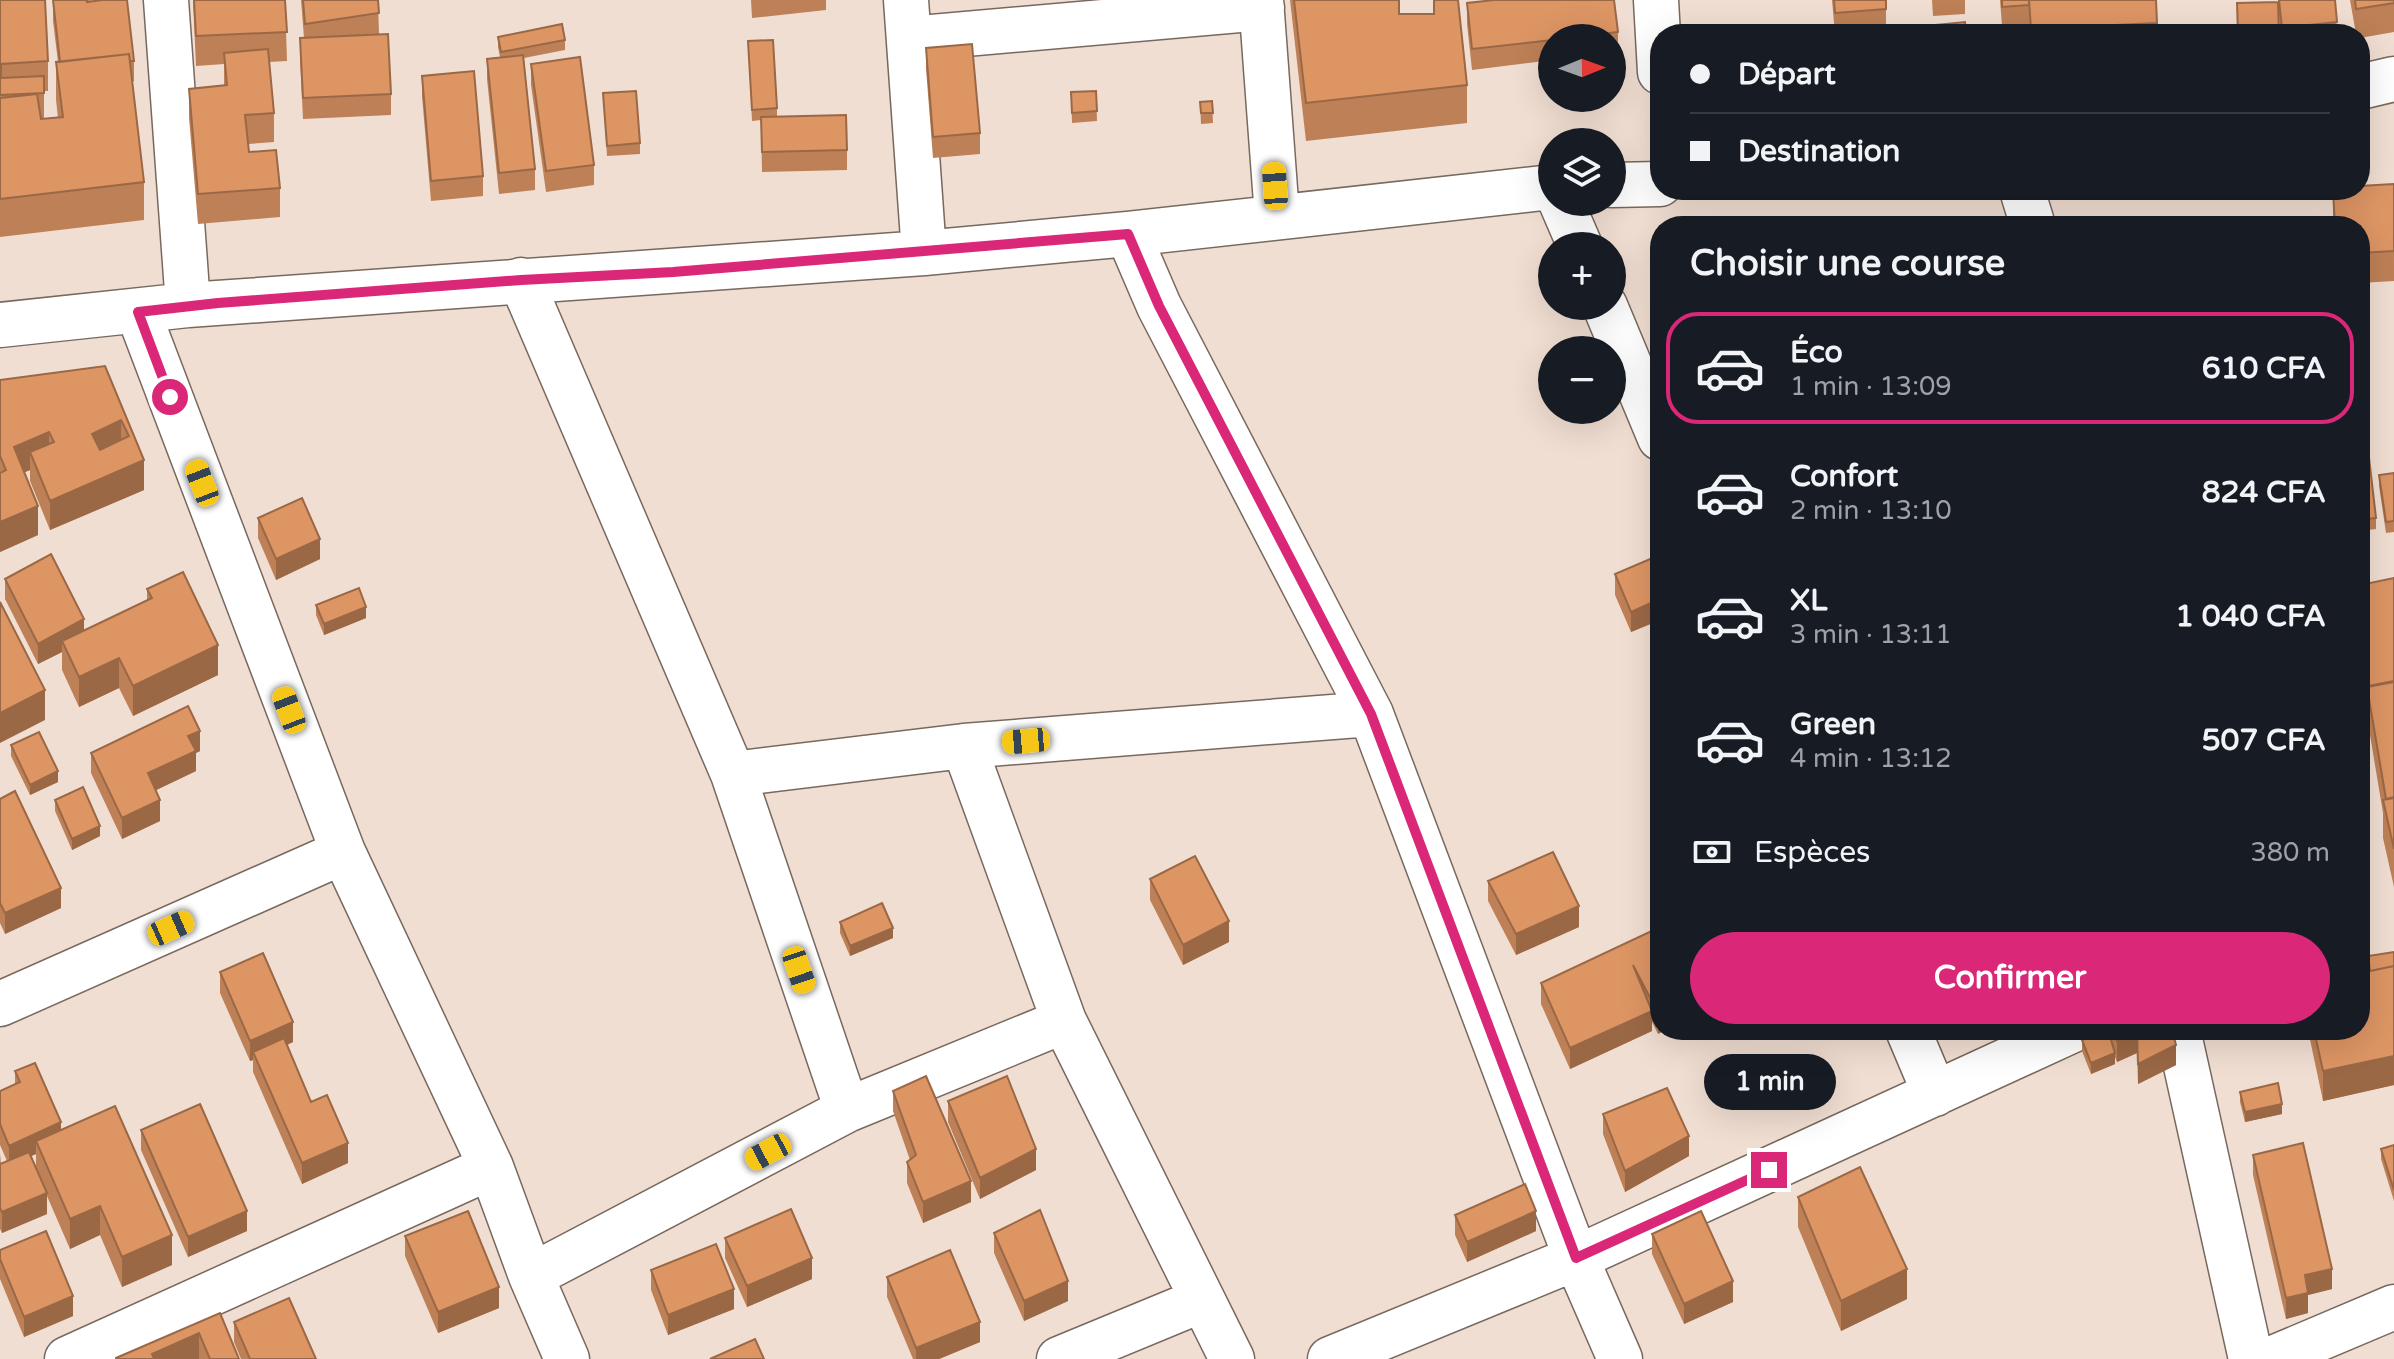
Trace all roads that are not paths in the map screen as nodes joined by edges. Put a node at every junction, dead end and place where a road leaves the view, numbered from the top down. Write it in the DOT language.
graph roads {
  1 [pos="166,0"];
  2 [pos="1656,0"];
  3 [pos="1262,4"];
  4 [pos="907,19"];
  5 [pos="1657,24"];
  6 [pos="2394,79"];
  7 [pos="2370,85"];
  8 [pos="1650,184"];
  9 [pos="1626,185"];
  10 [pos="1538,188"];
  11 [pos="1277,216"];
  12 [pos="1128,234"];
  13 [pos="924,253"];
  14 [pos="521,280"];
  15 [pos="188,305"];
  16 [pos="138,312"];
  17 [pos="1611,320"];
  18 [pos="0,325"];
  19 [pos="1650,414"];
  20 [pos="1371,714"];
  21 [pos="964,746"];
  22 [pos="733,774"];
  23 [pos="343,852"];
  24 [pos="0,1004"];
  25 [pos="1064,1021"];
  26 [pos="1912,1040"];
  27 [pos="2051,1040"];
  28 [pos="2180,1040"];
  29 [pos="1935,1094"];
  30 [pos="847,1110"];
  31 [pos="491,1167"];
  32 [pos="1576,1258"];
  33 [pos="531,1276"];
  34 [pos="1202,1300"];
  35 [pos="2394,1307"];
  36 [pos="67,1359"];
  37 [pos="567,1359"];
  38 [pos="1059,1359"];
  39 [pos="1232,1359"];
  40 [pos="1330,1359"];
  41 [pos="1620,1359"];
  42 [pos="2251,1359"];
  43 [pos="2271,1359"];
  1 -- 15 [label="street"];
  2 -- 5 [label="street"];
  3 -- 4 [label="street"];
  3 -- 11 [label="street"];
  4 -- 13 [label="street"];
  6 -- 7 [label="street"];
  8 -- 9 [label="street"];
  10 -- 11 [label="street"];
  11 -- 12 [label="street"];
  12 -- 13 [label="street"];
  12 -- 20 [label="street"];
  13 -- 14 [label="street"];
  14 -- 15 [label="street"];
  14 -- 22 [label="street"];
  15 -- 16 [label="street"];
  16 -- 18 [label="street"];
  16 -- 23 [label="street"];
  17 -- 19 [label="street"];
  20 -- 21 [label="street"];
  20 -- 32 [label="street"];
  21 -- 22 [label="street"];
  21 -- 25 [label="street"];
  22 -- 30 [label="street"];
  23 -- 24 [label="street"];
  23 -- 31 [label="street"];
  25 -- 30 [label="street"];
  25 -- 34 [label="street"];
  26 -- 29 [label="street"];
  27 -- 29 [label="street"];
  28 -- 42 [label="street"];
  29 -- 32 [label="street"];
  30 -- 33 [label="street"];
  31 -- 33 [label="street"];
  31 -- 36 [label="street"];
  32 -- 40 [label="street"];
  32 -- 41 [label="street"];
  33 -- 37 [label="street"];
  34 -- 38 [label="street"];
  34 -- 39 [label="street"];
  35 -- 43 [label="street"];
}
